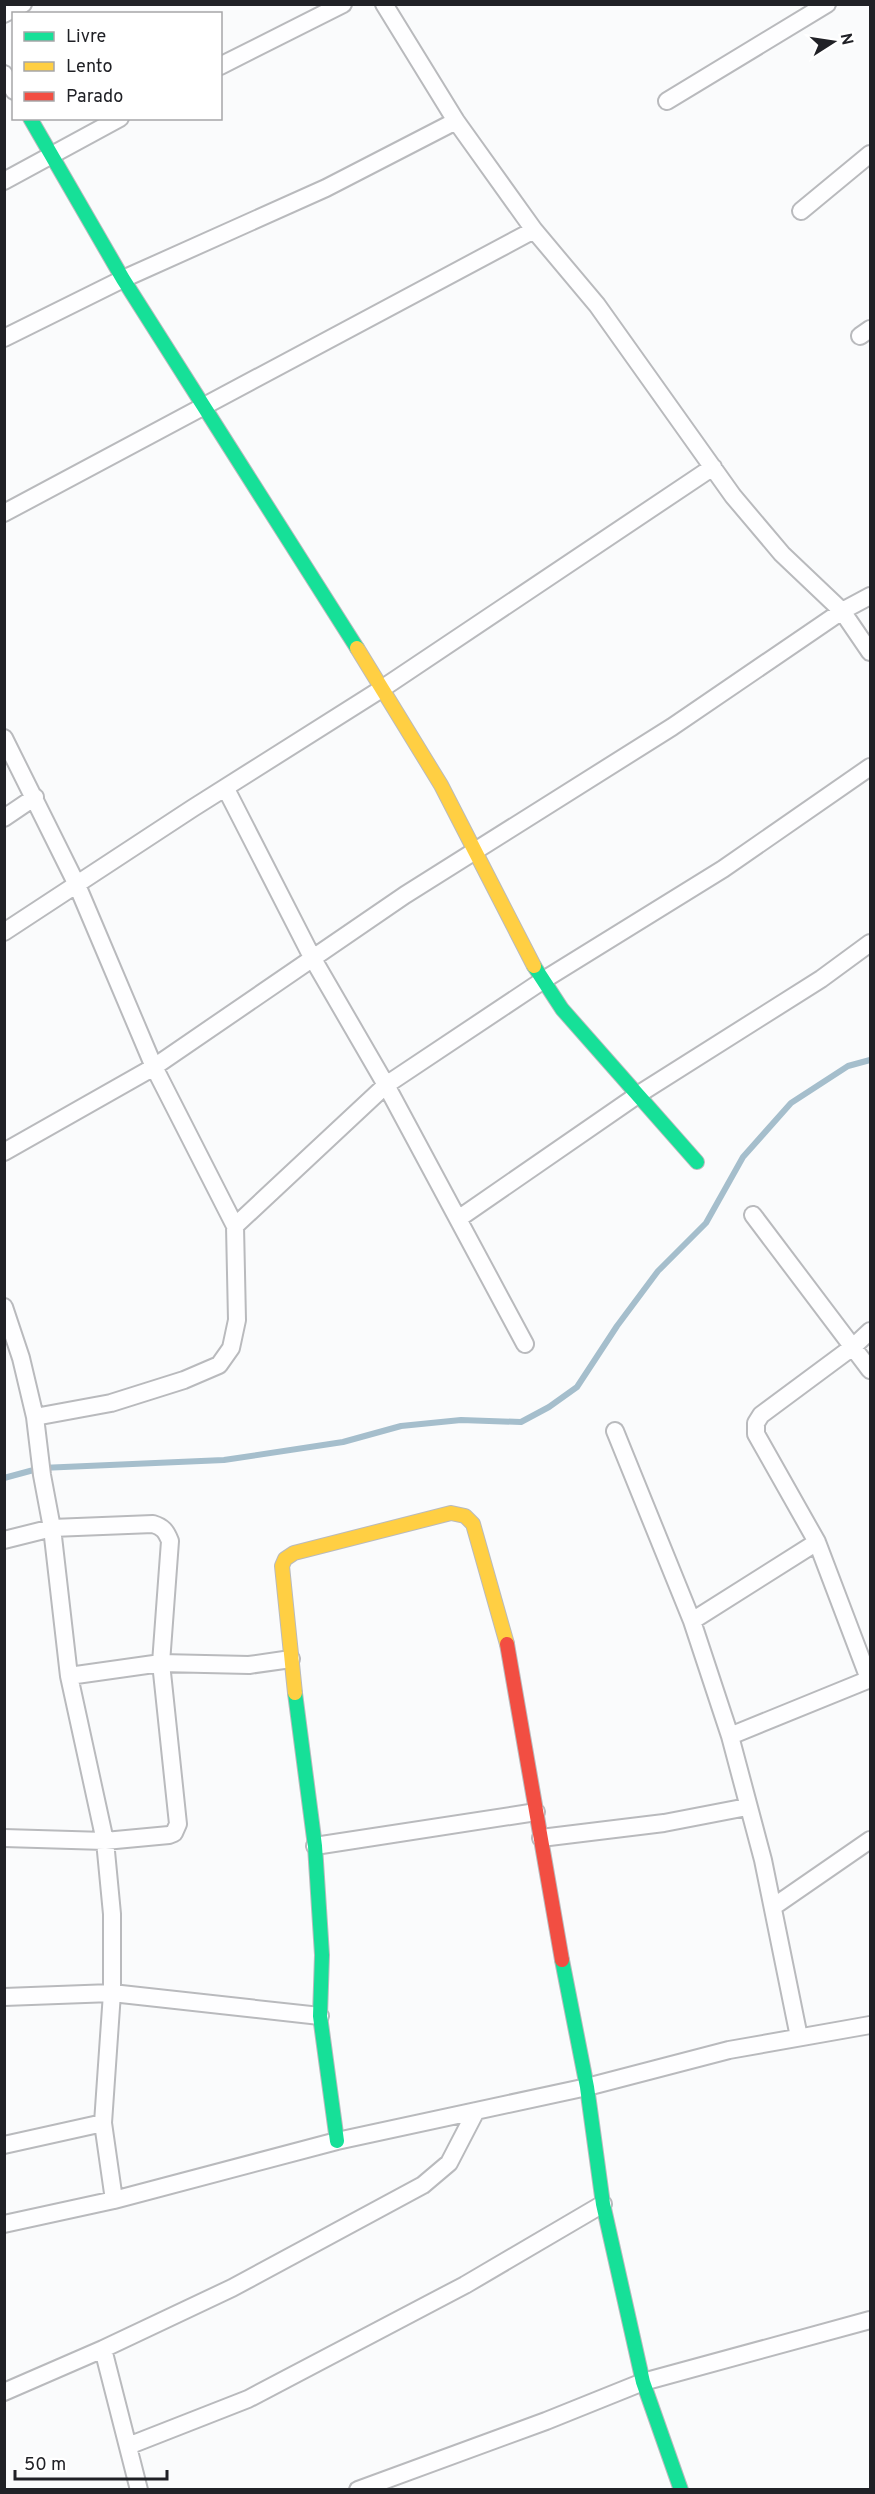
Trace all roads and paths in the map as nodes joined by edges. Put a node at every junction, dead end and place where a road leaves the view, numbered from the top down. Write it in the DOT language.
graph roads {
  1 [pos="23,4"];
  2 [pos="343,4"];
  3 [pos="384,4"];
  4 [pos="827,4"];
  5 [pos="4,14"];
  6 [pos="222,65"];
  7 [pos="4,74"];
  8 [pos="12,88"];
  9 [pos="667,101"];
  10 [pos="31,120"];
  11 [pos="116,120"];
  12 [pos="456,121"];
  13 [pos="52,154"];
  14 [pos="870,154"];
  15 [pos="4,181"];
  16 [pos="801,211"];
  17 [pos="534,230"];
  18 [pos="123,279"];
  19 [pos="4,338"];
  20 [pos="203,408"];
  21 [pos="713,467"];
  22 [pos="4,513"];
  23 [pos="870,596"];
  24 [pos="843,610"];
  25 [pos="870,652"];
  26 [pos="383,688"];
  27 [pos="4,738"];
  28 [pos="870,767"];
  29 [pos="226,789"];
  30 [pos="36,797"];
  31 [pos="4,818"];
  32 [pos="474,852"];
  33 [pos="77,885"];
  34 [pos="4,932"];
  35 [pos="870,943"];
  36 [pos="312,959"];
  37 [pos="542,981"];
  38 [pos="154,1067"];
  39 [pos="386,1085"];
  40 [pos="639,1094"];
  41 [pos="4,1152"];
  42 [pos="697,1162"];
  43 [pos="753,1215"];
  44 [pos="458,1219"];
  45 [pos="235,1226"];
  46 [pos="4,1307"];
  47 [pos="870,1331"];
  48 [pos="525,1344"];
  49 [pos="854,1346"];
  50 [pos="870,1370"];
  51 [pos="35,1417"];
  52 [pos="615,1431"];
  53 [pos="52,1528"];
  54 [pos="4,1540"];
  55 [pos="817,1542"];
  56 [pos="693,1621"];
  57 [pos="291,1659"];
  58 [pos="161,1663"];
  59 [pos="69,1676"];
  60 [pos="870,1679"];
  61 [pos="730,1736"];
  62 [pos="747,1807"];
  63 [pos="536,1812"];
  64 [pos="4,1838"];
  65 [pos="541,1838"];
  66 [pos="870,1840"];
  67 [pos="105,1841"];
  68 [pos="315,1846"];
  69 [pos="773,1907"];
  70 [pos="112,1993"];
  71 [pos="4,1997"];
  72 [pos="320,2016"];
  73 [pos="870,2025"];
  74 [pos="799,2037"];
  75 [pos="587,2087"];
  76 [pos="476,2111"];
  77 [pos="103,2123"];
  78 [pos="337,2141"];
  79 [pos="4,2145"];
  80 [pos="114,2200"];
  81 [pos="603,2204"];
  82 [pos="4,2224"];
  83 [pos="870,2320"];
  84 [pos="103,2349"];
  85 [pos="643,2382"];
  86 [pos="4,2392"];
  87 [pos="128,2446"];
  88 [pos="139,2490"];
  89 [pos="358,2490"];
  90 [pos="681,2490"];
  1 -- 5 [label="street"];
  2 -- 6 [label="street"];
  3 -- 12 [label="street"];
  4 -- 9 [label="street"];
  7 -- 8 [label="street"];
  10 -- 13 [label="street"];
  11 -- 13 [label="street"];
  12 -- 17 [label="street"];
  12 -- 18 [label="street"];
  13 -- 15 [label="street"];
  13 -- 18 [label="street"];
  14 -- 16 [label="street"];
  17 -- 20 [label="street"];
  17 -- 21 [label="street"];
  18 -- 19 [label="street"];
  18 -- 20 [label="street"];
  20 -- 22 [label="street"];
  20 -- 26 [label="street"];
  21 -- 24 [label="street"];
  21 -- 26 [label="street"];
  23 -- 24 [label="street"];
  24 -- 25 [label="street"];
  24 -- 32 [label="street"];
  26 -- 29 [label="street"];
  26 -- 32 [label="street"];
  27 -- 30 [label="street"];
  28 -- 37 [label="street"];
  29 -- 33 [label="street"];
  29 -- 36 [label="street"];
  30 -- 31 [label="street"];
  30 -- 33 [label="street"];
  32 -- 36 [label="street"];
  32 -- 37 [label="street"];
  33 -- 34 [label="street"];
  33 -- 38 [label="street"];
  35 -- 40 [label="street"];
  36 -- 38 [label="street"];
  36 -- 39 [label="street"];
  37 -- 39 [label="street"];
  37 -- 40 [label="street"];
  38 -- 41 [label="street"];
  38 -- 45 [label="street"];
  39 -- 44 [label="street"];
  39 -- 45 [label="street"];
  40 -- 42 [label="street"];
  40 -- 44 [label="street"];
  43 -- 49 [label="street"];
  44 -- 48 [label="street"];
  45 -- 51 [label="street"];
  46 -- 51 [label="street"];
  47 -- 49 [label="street"];
  49 -- 50 [label="street"];
  49 -- 55 [label="street"];
  51 -- 53 [label="street"];
  52 -- 56 [label="street"];
  53 -- 54 [label="street"];
  53 -- 58 [label="street"];
  53 -- 59 [label="street"];
  55 -- 56 [label="street"];
  55 -- 60 [label="street"];
  56 -- 61 [label="street"];
  57 -- 58 [label="street"];
  57 -- 63 [label="street"];
  57 -- 68 [label="street"];
  58 -- 59 [label="street"];
  58 -- 67 [label="street"];
  59 -- 67 [label="street"];
  60 -- 61 [label="street"];
  61 -- 62 [label="street"];
  62 -- 65 [label="street"];
  62 -- 69 [label="street"];
  63 -- 65 [label="street"];
  63 -- 68 [label="street"];
  64 -- 67 [label="street"];
  65 -- 75 [label="street"];
  66 -- 69 [label="street"];
  67 -- 70 [label="street"];
  68 -- 72 [label="street"];
  69 -- 74 [label="street"];
  70 -- 71 [label="street"];
  70 -- 72 [label="street"];
  70 -- 77 [label="street"];
  72 -- 78 [label="street"];
  73 -- 74 [label="street"];
  74 -- 75 [label="street"];
  75 -- 76 [label="street"];
  75 -- 81 [label="street"];
  76 -- 78 [label="street"];
  76 -- 84 [label="street"];
  77 -- 79 [label="street"];
  77 -- 80 [label="street"];
  78 -- 80 [label="street"];
  80 -- 82 [label="street"];
  81 -- 85 [label="street"];
  81 -- 87 [label="street"];
  83 -- 85 [label="street"];
  84 -- 86 [label="street"];
  84 -- 87 [label="street"];
  85 -- 89 [label="street"];
  85 -- 90 [label="street"];
  87 -- 88 [label="street"];
}
